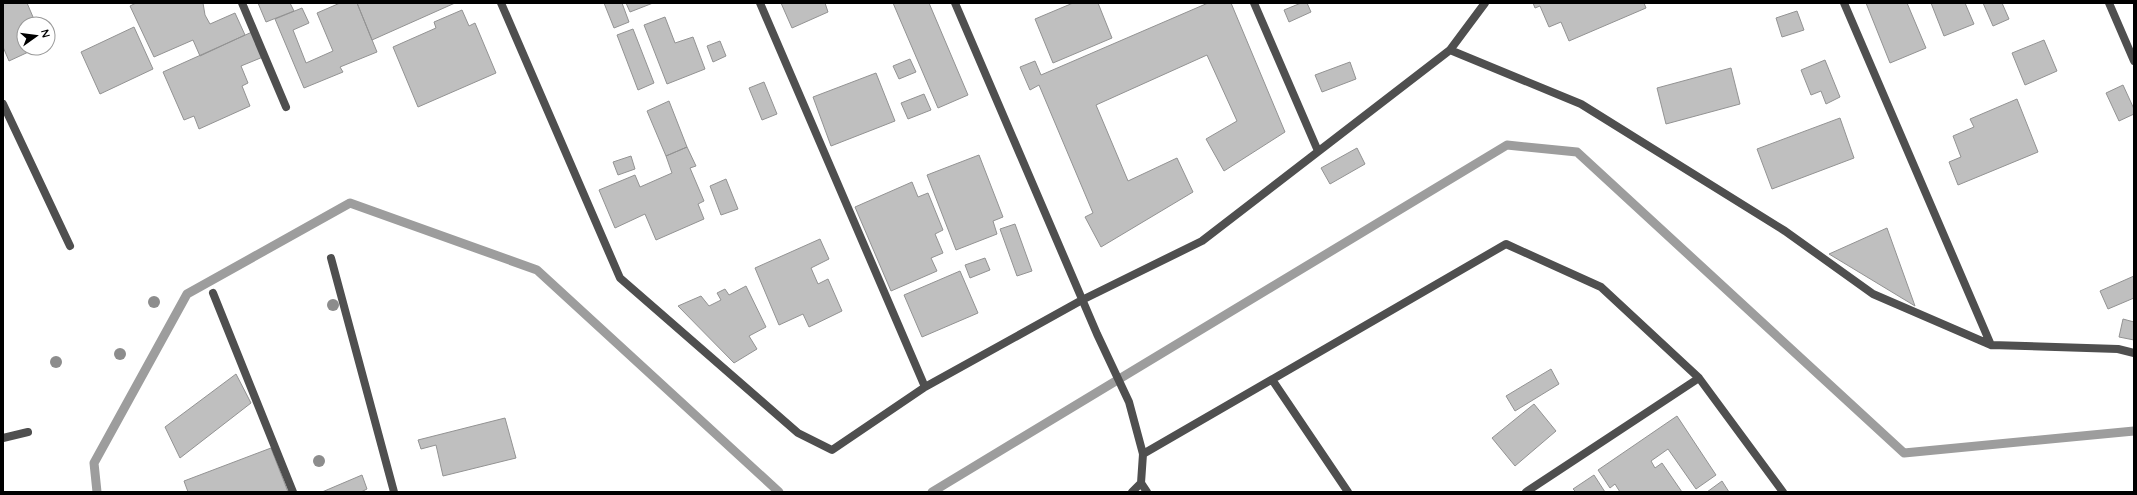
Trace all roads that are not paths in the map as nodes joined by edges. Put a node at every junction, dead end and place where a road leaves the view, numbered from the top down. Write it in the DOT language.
graph roads {
  1 [pos="242,3"];
  2 [pos="501,3"];
  3 [pos="760,3"];
  4 [pos="955,3"];
  5 [pos="1254,3"];
  6 [pos="1484,3"];
  7 [pos="1844,3"];
  8 [pos="2109,3"];
  9 [pos="1450,50"];
  10 [pos="2134,61"];
  11 [pos="3,104"];
  12 [pos="286,107"];
  13 [pos="1318,151"];
  14 [pos="70,246"];
  15 [pos="331,258"];
  16 [pos="213,294"];
  17 [pos="1082,300"];
  18 [pos="1990,345"];
  19 [pos="2134,353"];
  20 [pos="1699,378"];
  21 [pos="1273,381"];
  22 [pos="924,387"];
  23 [pos="28,432"];
  24 [pos="3,438"];
  25 [pos="1143,454"];
  26 [pos="1141,483"];
  27 [pos="293,492"];
  28 [pos="394,492"];
  29 [pos="1132,492"];
  30 [pos="1147,492"];
  31 [pos="1348,492"];
  32 [pos="1526,492"];
  33 [pos="1782,492"];
  1 -- 12 [label="street"];
  2 -- 22 [label="street"];
  3 -- 22 [label="street"];
  4 -- 17 [label="street"];
  5 -- 13 [label="street"];
  6 -- 9 [label="street"];
  7 -- 18 [label="street"];
  8 -- 10 [label="street"];
  9 -- 13 [label="street"];
  9 -- 18 [label="street"];
  11 -- 14 [label="street"];
  13 -- 17 [label="street"];
  15 -- 28 [label="street"];
  16 -- 27 [label="street"];
  17 -- 22 [label="street"];
  17 -- 25 [label="street"];
  18 -- 19 [label="street"];
  20 -- 21 [label="street"];
  20 -- 32 [label="street"];
  20 -- 33 [label="street"];
  21 -- 25 [label="street"];
  21 -- 31 [label="street"];
  23 -- 24 [label="street"];
  25 -- 26 [label="street"];
  26 -- 29 [label="street"];
  26 -- 30 [label="street"];
}
